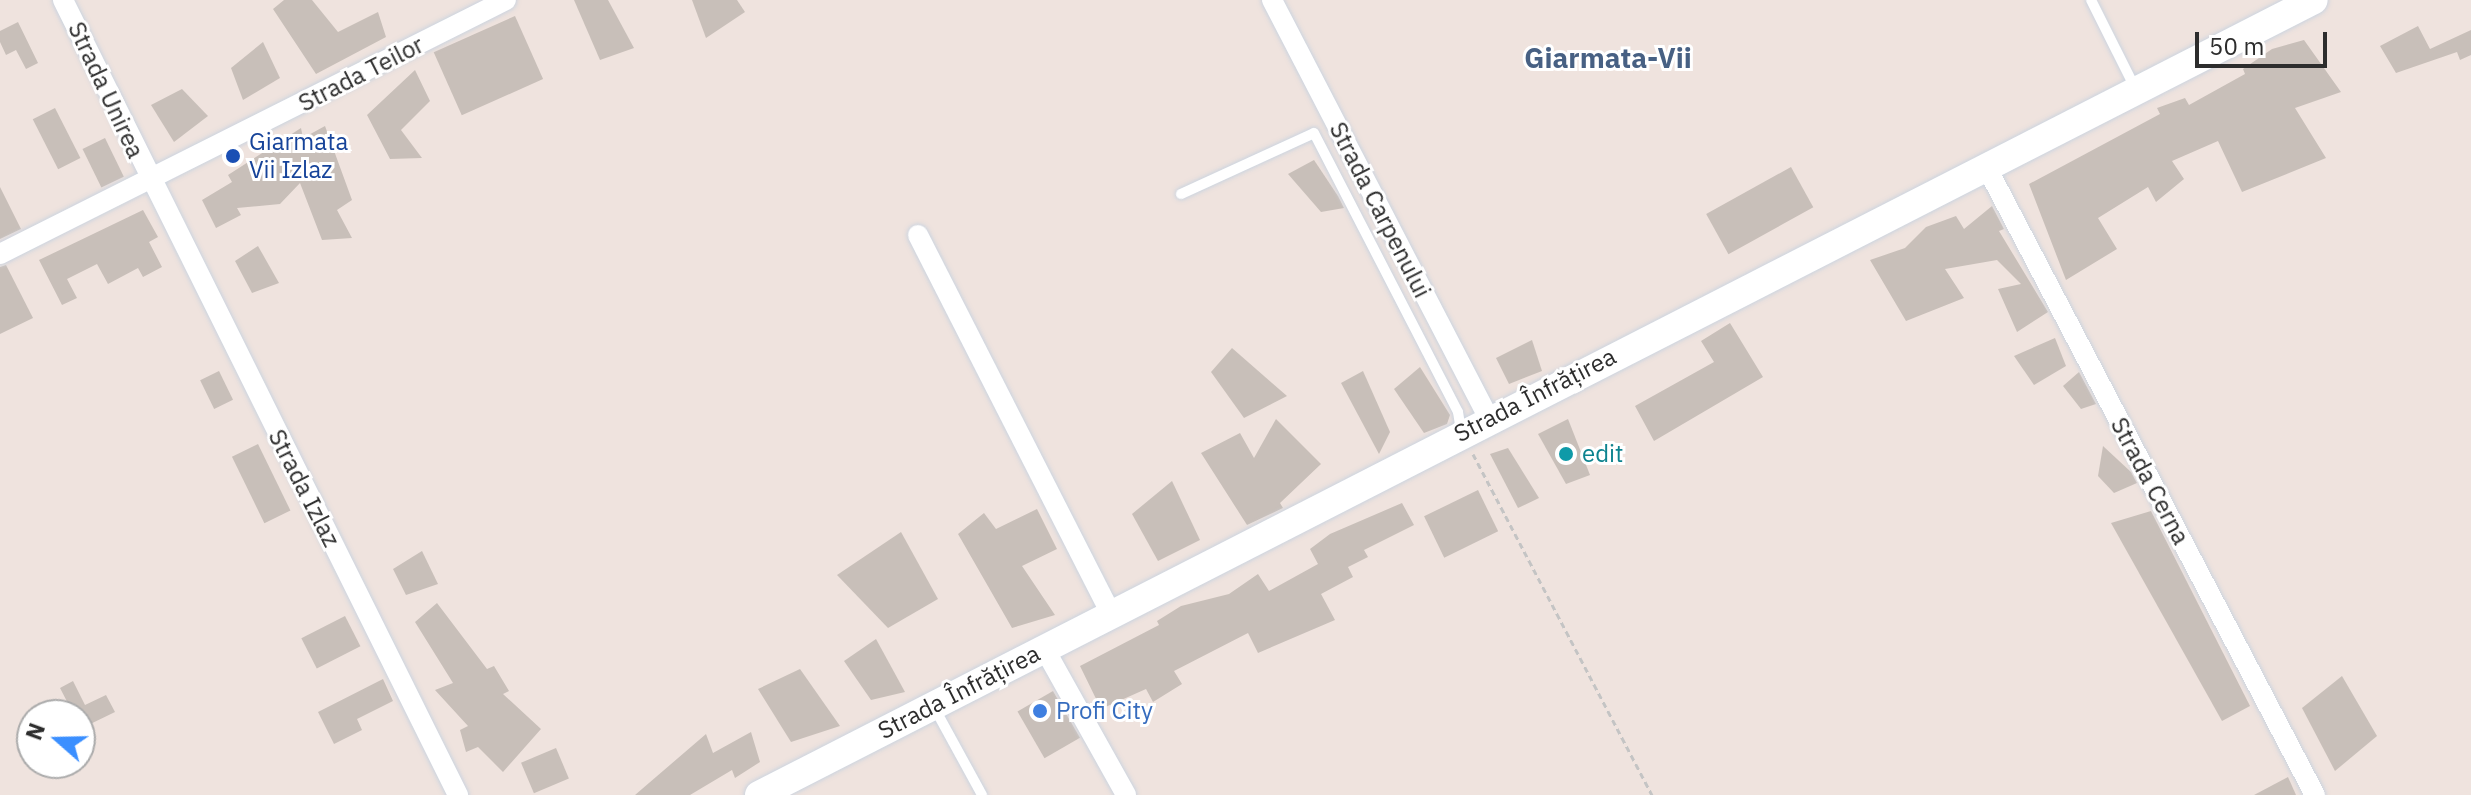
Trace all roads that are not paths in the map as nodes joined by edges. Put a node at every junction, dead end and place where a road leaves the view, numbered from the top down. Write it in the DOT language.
graph roads {
  1 [pos="63,0"];
  2 [pos="506,0"];
  3 [pos="1272,0"];
  4 [pos="2091,0"];
  5 [pos="2314,0"];
  6 [pos="2136,90"];
  7 [pos="1335,122"];
  8 [pos="1314,133"];
  9 [pos="1986,166"];
  10 [pos="149,181"];
  11 [pos="1181,194"];
  12 [pos="918,235"];
  13 [pos="0,254"];
  14 [pos="1489,419"];
  15 [pos="1462,433"];
  16 [pos="1111,614"];
  17 [pos="1044,648"];
  18 [pos="933,706"];
  19 [pos="458,795"];
  20 [pos="759,795"];
  21 [pos="982,795"];
  22 [pos="1126,795"];
  23 [pos="2315,795"];
  1 -- 10 [label="street, Strada Unirea"];
  2 -- 10 [label="street, Strada Teilor"];
  3 -- 7 [label="street, Strada Carpenului"];
  4 -- 6 [label="lane"];
  5 -- 6 [label="street, Strada Înfrățirea"];
  6 -- 9 [label="street, Strada Înfrățirea"];
  7 -- 8 [label="lane"];
  7 -- 14 [label="street, Strada Carpenului"];
  8 -- 11 [label="lane"];
  8 -- 15 [label="lane"];
  9 -- 14 [label="street, Strada Înfrățirea"];
  9 -- 23 [label="street, Strada Cerna"];
  10 -- 13 [label="street, Strada Teilor"];
  10 -- 19 [label="street, Strada Izlaz"];
  12 -- 16 [label="street"];
  14 -- 15 [label="street, Strada Înfrățirea"];
  15 -- 16 [label="street, Strada Înfrățirea"];
  16 -- 17 [label="street, Strada Înfrățirea"];
  17 -- 18 [label="street, Strada Înfrățirea"];
  17 -- 22 [label="street"];
  18 -- 20 [label="street, Strada Înfrățirea"];
  18 -- 21 [label="lane"];
}
